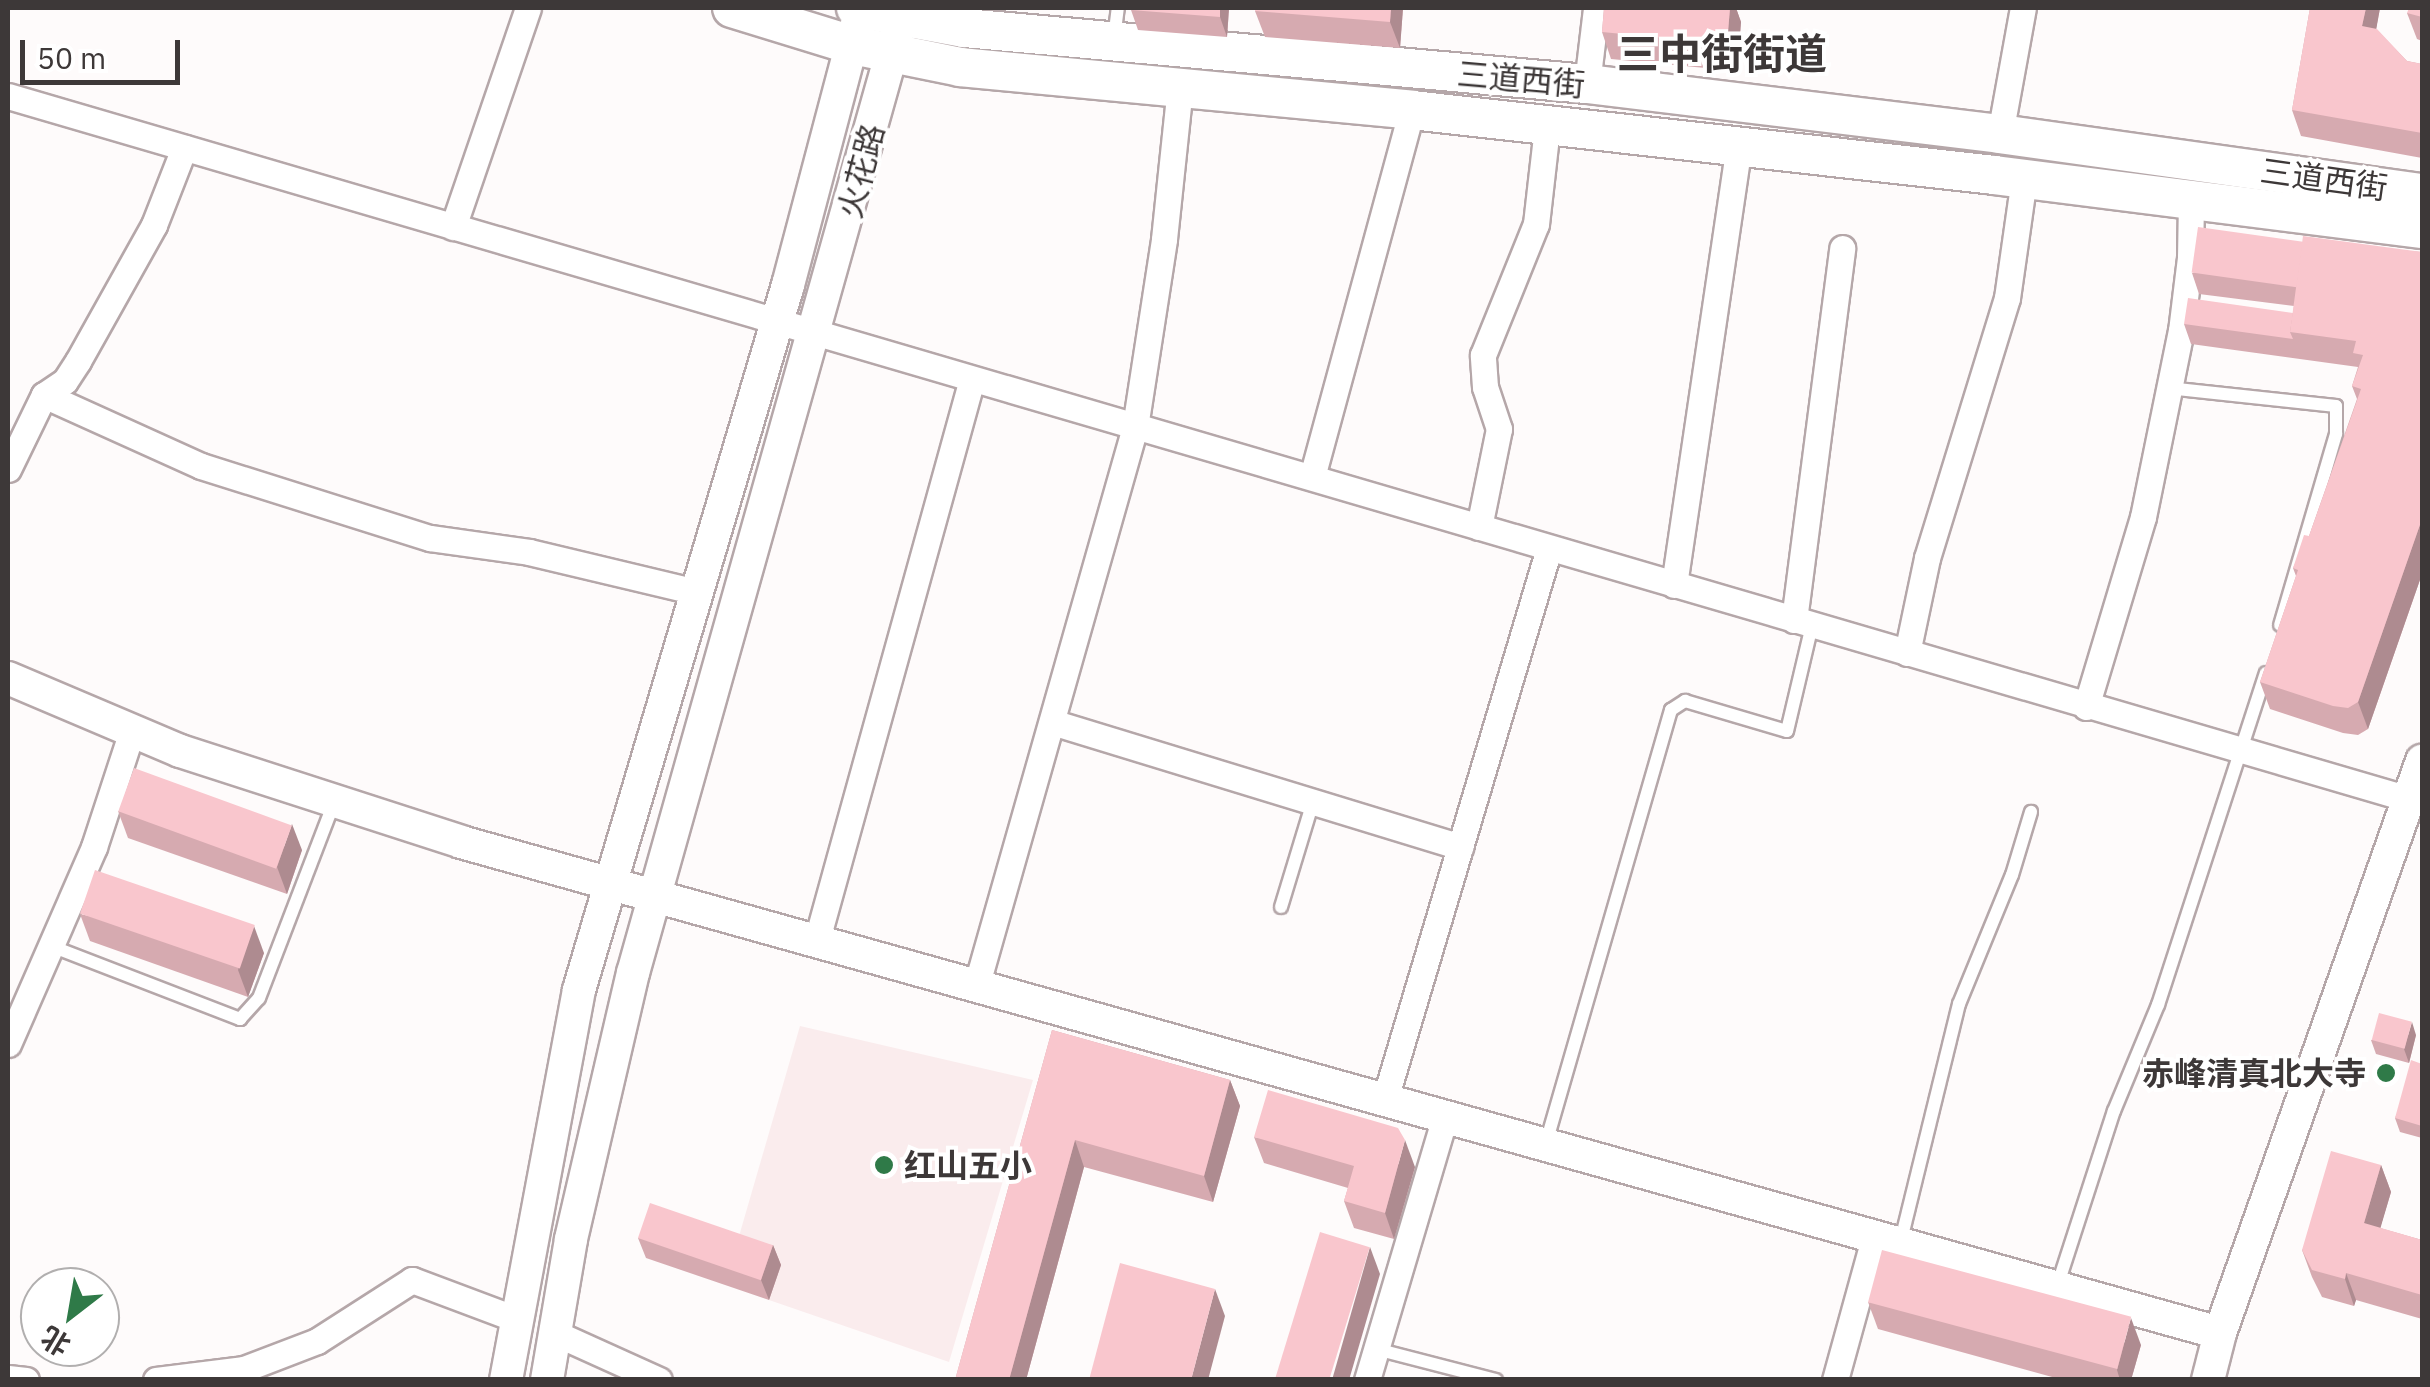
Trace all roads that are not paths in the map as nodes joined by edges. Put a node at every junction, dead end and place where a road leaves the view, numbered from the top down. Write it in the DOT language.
graph roads {
  1 [pos="528,8"];
  2 [pos="732,8"];
  3 [pos="1596,8"];
  4 [pos="2023,8"];
  5 [pos="902,12"];
  6 [pos="857,17"];
  7 [pos="1116,25"];
  8 [pos="892,54"];
  9 [pos="1587,84"];
  10 [pos="1180,88"];
  11 [pos="8,96"];
  12 [pos="1412,110"];
  13 [pos="1547,128"];
  14 [pos="2000,134"];
  15 [pos="184,148"];
  16 [pos="1738,148"];
  17 [pos="2024,179"];
  18 [pos="2422,193"];
  19 [pos="2190,200"];
  20 [pos="453,227"];
  21 [pos="2422,229"];
  22 [pos="1842,248"];
  23 [pos="777,322"];
  24 [pos="816,334"];
  25 [pos="972,379"];
  26 [pos="2166,388"];
  27 [pos="44,395"];
  28 [pos="1136,427"];
  29 [pos="8,469"];
  30 [pos="1312,477"];
  31 [pos="1479,527"];
  32 [pos="1549,548"];
  33 [pos="1674,585"];
  34 [pos="697,592"];
  35 [pos="1803,623"];
  36 [pos="2276,640"];
  37 [pos="1907,653"];
  38 [pos="2270,659"];
  39 [pos="8,678"];
  40 [pos="2086,706"];
  41 [pos="1052,722"];
  42 [pos="132,731"];
  43 [pos="2243,753"];
  44 [pos="2422,761"];
  45 [pos="1313,802"];
  46 [pos="2417,802"];
  47 [pos="334,803"];
  48 [pos="2031,812"];
  49 [pos="1460,847"];
  50 [pos="610,884"];
  51 [pos="654,898"];
  52 [pos="1281,906"];
  53 [pos="816,943"];
  54 [pos="51,946"];
  55 [pos="976,987"];
  56 [pos="8,1044"];
  57 [pos="1385,1099"];
  58 [pos="1445,1116"];
  59 [pos="1546,1143"];
  60 [pos="1888,1239"];
  61 [pos="2056,1287"];
  62 [pos="516,1320"];
  63 [pos="555,1333"];
  64 [pos="2220,1333"];
  65 [pos="1376,1348"];
  66 [pos="8,1378"];
  67 [pos="26,1380"];
  68 [pos="156,1380"];
  69 [pos="506,1380"];
  70 [pos="547,1380"];
  71 [pos="658,1380"];
  72 [pos="1367,1380"];
  73 [pos="1496,1380"];
  74 [pos="1835,1380"];
  75 [pos="2208,1380"];
  1 -- 20 [label="street"];
  2 -- 6 [label="main road"];
  3 -- 9 [label="street"];
  4 -- 14 [label="street"];
  5 -- 6 [label="main road, 三道西街"];
  5 -- 7 [label="main road, 三道西街"];
  5 -- 8 [label="street, 火花路"];
  6 -- 8 [label="main road"];
  6 -- 23 [label="street"];
  7 -- 9 [label="main road, 三道西街"];
  8 -- 10 [label="main road"];
  8 -- 24 [label="street, 火花路"];
  9 -- 14 [label="main road, 三道西街"];
  10 -- 12 [label="main road"];
  10 -- 28 [label="street"];
  11 -- 15 [label="street"];
  12 -- 13 [label="main road"];
  12 -- 30 [label="street"];
  13 -- 16 [label="main road"];
  13 -- 31 [label="street"];
  14 -- 18 [label="main road, 三道西街"];
  15 -- 20 [label="street"];
  15 -- 27 [label="street"];
  16 -- 17 [label="main road"];
  16 -- 33 [label="street"];
  17 -- 19 [label="main road"];
  17 -- 37 [label="street"];
  19 -- 21 [label="main road"];
  19 -- 26 [label="street"];
  20 -- 23 [label="street"];
  22 -- 35 [label="street"];
  23 -- 24 [label="street"];
  23 -- 34 [label="street"];
  24 -- 25 [label="street"];
  24 -- 51 [label="street, 火花路"];
  25 -- 28 [label="street"];
  25 -- 53 [label="street"];
  26 -- 36 [label="lane"];
  26 -- 40 [label="street"];
  27 -- 29 [label="street"];
  27 -- 34 [label="street"];
  28 -- 30 [label="street"];
  28 -- 41 [label="street"];
  30 -- 31 [label="street"];
  31 -- 32 [label="street"];
  32 -- 33 [label="street"];
  32 -- 49 [label="street"];
  33 -- 35 [label="street"];
  34 -- 50 [label="street"];
  35 -- 37 [label="street"];
  35 -- 59 [label="lane"];
  37 -- 40 [label="street"];
  38 -- 43 [label="lane"];
  39 -- 42 [label="street"];
  40 -- 43 [label="street"];
  41 -- 45 [label="street"];
  41 -- 55 [label="street"];
  42 -- 47 [label="street"];
  42 -- 54 [label="street"];
  43 -- 46 [label="street"];
  43 -- 61 [label="lane"];
  44 -- 46 [label="street"];
  45 -- 49 [label="street"];
  45 -- 52 [label="lane"];
  46 -- 64 [label="street"];
  47 -- 50 [label="street"];
  47 -- 54 [label="lane"];
  48 -- 60 [label="lane"];
  49 -- 57 [label="street"];
  50 -- 51 [label="street"];
  50 -- 62 [label="street"];
  51 -- 53 [label="street"];
  51 -- 63 [label="street, 火花路"];
  53 -- 55 [label="street"];
  54 -- 56 [label="street"];
  55 -- 57 [label="street"];
  57 -- 58 [label="street"];
  58 -- 59 [label="street"];
  58 -- 65 [label="street"];
  59 -- 60 [label="street"];
  60 -- 61 [label="street"];
  60 -- 74 [label="street"];
  61 -- 64 [label="street"];
  62 -- 68 [label="street"];
  62 -- 69 [label="street"];
  63 -- 70 [label="street, 火花路"];
  63 -- 71 [label="street"];
  64 -- 75 [label="street"];
  65 -- 72 [label="street"];
  65 -- 73 [label="lane"];
  66 -- 67 [label="street"];
}
